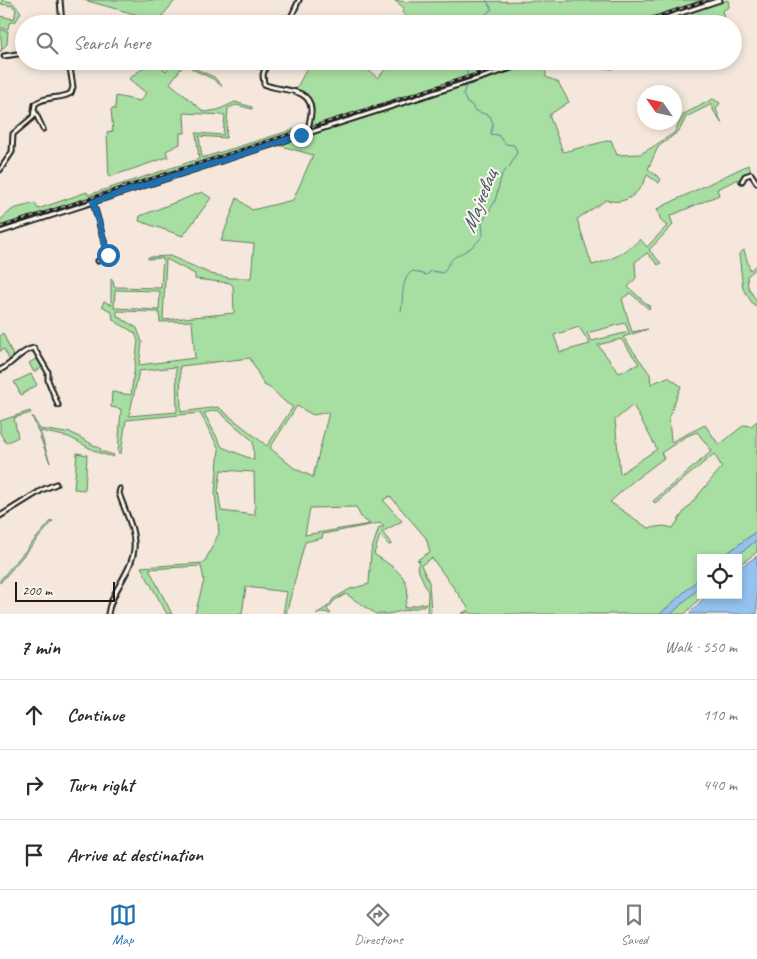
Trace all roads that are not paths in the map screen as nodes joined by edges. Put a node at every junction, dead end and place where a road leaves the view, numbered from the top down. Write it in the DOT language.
graph roads {
  1 [pos="60,0"];
  2 [pos="298,0"];
  3 [pos="720,0"];
  4 [pos="61,15"];
  5 [pos="292,15"];
  6 [pos="675,15"];
  7 [pos="15,54"];
  8 [pos="4,56"];
  9 [pos="70,70"];
  10 [pos="264,70"];
  11 [pos="505,70"];
  12 [pos="35,112"];
  13 [pos="43,129"];
  14 [pos="308,133"];
  15 [pos="0,170"];
  16 [pos="742,181"];
  17 [pos="757,183"];
  18 [pos="93,202"];
  19 [pos="0,232"];
  20 [pos="98,261"];
  21 [pos="0,370"];
  22 [pos="58,405"];
  23 [pos="56,484"];
  24 [pos="120,488"];
  25 [pos="0,516"];
  26 [pos="108,614"];
  1 -- 4 [label="street"];
  2 -- 5 [label="street"];
  3 -- 6 [label="street"];
  7 -- 8 [label="street"];
  9 -- 12 [label="street"];
  10 -- 14 [label="street"];
  11 -- 14 [label="street"];
  12 -- 13 [label="street"];
  12 -- 15 [label="street"];
  14 -- 18 [label="street"];
  16 -- 17 [label="street"];
  18 -- 19 [label="street"];
  18 -- 20 [label="street"];
  21 -- 22 [label="street"];
  23 -- 25 [label="street"];
  24 -- 26 [label="street"];
}
